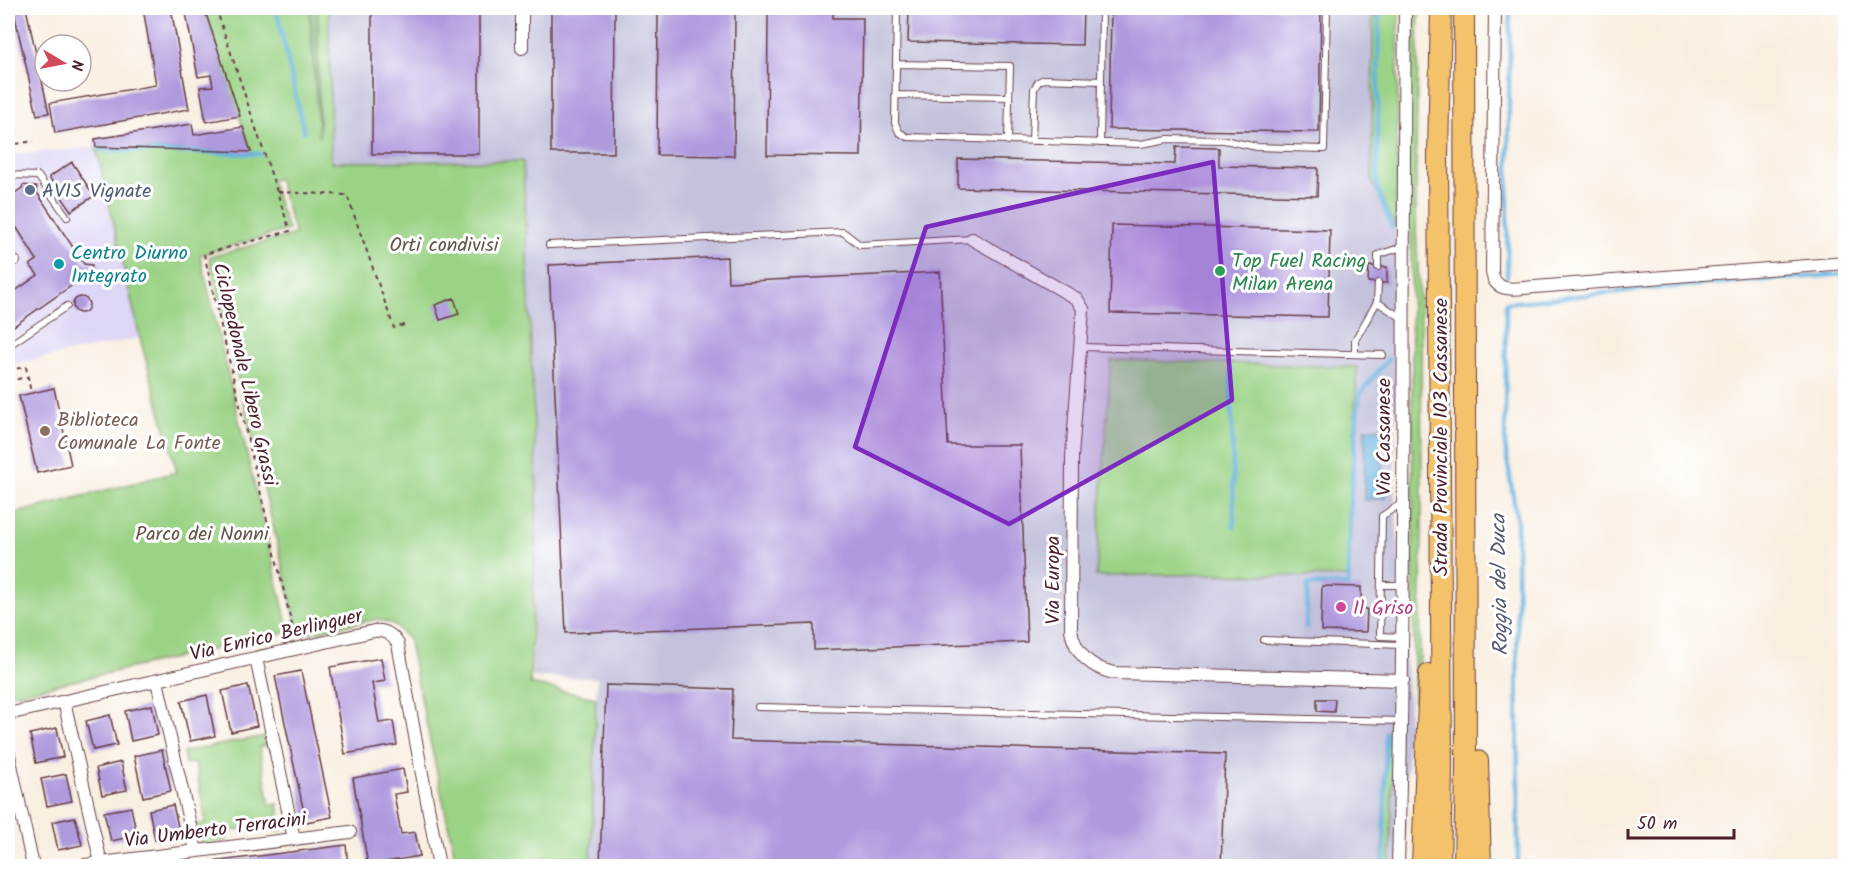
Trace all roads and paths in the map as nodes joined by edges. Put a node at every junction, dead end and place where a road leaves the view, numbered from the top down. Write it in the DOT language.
graph roads {
  1 [pos="216,8"];
  2 [pos="522,8"];
  3 [pos="897,8"];
  4 [pos="1102,8"];
  5 [pos="1327,8"];
  6 [pos="1405,8"];
  7 [pos="1428,8"];
  8 [pos="1441,8"];
  9 [pos="1464,8"];
  10 [pos="1495,8"];
  11 [pos="522,48"];
  12 [pos="896,64"];
  13 [pos="1101,81"];
  14 [pos="895,95"];
  15 [pos="1009,97"];
  16 [pos="34,141"];
  17 [pos="1008,141"];
  18 [pos="1032,141"];
  19 [pos="1100,143"];
  20 [pos="16,144"];
  21 [pos="1438,156"];
  22 [pos="8,175"];
  23 [pos="278,192"];
  24 [pos="67,218"];
  25 [pos="972,239"];
  26 [pos="549,245"];
  27 [pos="1402,247"];
  28 [pos="1845,263"];
  29 [pos="1378,267"];
  30 [pos="1378,283"];
  31 [pos="1377,302"];
  32 [pos="67,306"];
  33 [pos="1464,317"];
  34 [pos="1402,318"];
  35 [pos="404,325"];
  36 [pos="8,346"];
  37 [pos="1081,347"];
  38 [pos="1355,354"];
  39 [pos="1383,355"];
  40 [pos="8,370"];
  41 [pos="28,377"];
  42 [pos="8,381"];
  43 [pos="31,393"];
  44 [pos="1441,459"];
  45 [pos="1403,503"];
  46 [pos="1381,585"];
  47 [pos="1403,585"];
  48 [pos="295,634"];
  49 [pos="1264,640"];
  50 [pos="1403,641"];
  51 [pos="204,643"];
  52 [pos="207,656"];
  53 [pos="256,658"];
  54 [pos="1403,680"];
  55 [pos="157,681"];
  56 [pos="64,701"];
  57 [pos="758,707"];
  58 [pos="8,714"];
  59 [pos="1402,721"];
  60 [pos="8,752"];
  61 [pos="350,832"];
  62 [pos="294,839"];
  63 [pos="196,851"];
  64 [pos="101,863"];
  65 [pos="85,865"];
  66 [pos="33,867"];
  67 [pos="439,867"];
  68 [pos="1398,867"];
  69 [pos="1422,867"];
  70 [pos="1440,867"];
  71 [pos="1464,867"];
  72 [pos="1482,867"];
  1 -- 23 [label="path, Ciclopedonale Libero Grassi"];
  2 -- 11 [label="street"];
  3 -- 12 [label="lane"];
  4 -- 13 [label="lane"];
  5 -- 19 [label="lane"];
  6 -- 27 [label="street, Via Cassanese"];
  7 -- 21 [label="highway"];
  8 -- 21 [label="highway, Strada Provinciale 103 Cassanese"];
  9 -- 33 [label="highway, Strada Provinciale 103 Cassanese"];
  10 -- 28 [label="street"];
  12 -- 14 [label="lane"];
  12 -- 15 [label="lane"];
  13 -- 18 [label="lane"];
  13 -- 19 [label="lane"];
  14 -- 15 [label="lane"];
  14 -- 17 [label="lane"];
  15 -- 17 [label="lane"];
  16 -- 20 [label="path"];
  17 -- 18 [label="lane"];
  18 -- 19 [label="lane"];
  21 -- 44 [label="highway, Strada Provinciale 103 Cassanese"];
  22 -- 24 [label="lane"];
  23 -- 35 [label="path"];
  23 -- 48 [label="path, Ciclopedonale Libero Grassi"];
  25 -- 26 [label="lane"];
  25 -- 37 [label="street, Via Europa"];
  27 -- 29 [label="lane"];
  27 -- 34 [label="street, Via Cassanese"];
  30 -- 31 [label="lane"];
  31 -- 34 [label="lane"];
  31 -- 38 [label="lane"];
  32 -- 36 [label="lane"];
  33 -- 71 [label="highway, Strada Provinciale 103 Cassanese"];
  33 -- 72 [label="highway"];
  34 -- 45 [label="street, Via Cassanese"];
  37 -- 38 [label="lane"];
  37 -- 54 [label="street, Via Europa"];
  38 -- 39 [label="lane"];
  40 -- 41 [label="path"];
  41 -- 42 [label="path"];
  41 -- 43 [label="path"];
  44 -- 69 [label="highway"];
  44 -- 70 [label="highway, Strada Provinciale 103 Cassanese"];
  45 -- 46 [label="lane"];
  45 -- 47 [label="street, Via Cassanese"];
  46 -- 47 [label="lane"];
  46 -- 50 [label="lane"];
  47 -- 50 [label="street, Via Cassanese"];
  49 -- 50 [label="lane"];
  50 -- 54 [label="street, Via Cassanese"];
  51 -- 52 [label="path"];
  53 -- 55 [label="street, Via Enrico Berlinguer"];
  53 -- 62 [label="street"];
  53 -- 67 [label="street, Via Enrico Berlinguer"];
  54 -- 59 [label="street, Via Cassanese"];
  55 -- 56 [label="street, Via Enrico Berlinguer"];
  55 -- 63 [label="street"];
  56 -- 58 [label="street, Via Enrico Berlinguer"];
  56 -- 64 [label="street"];
  57 -- 59 [label="lane"];
  59 -- 68 [label="street, Via Cassanese"];
  60 -- 66 [label="street"];
  61 -- 62 [label="street, Via Umberto Terracini"];
  62 -- 63 [label="street, Via Umberto Terracini"];
  63 -- 64 [label="street, Via Umberto Terracini"];
  64 -- 65 [label="street, Via Umberto Terracini"];
}
